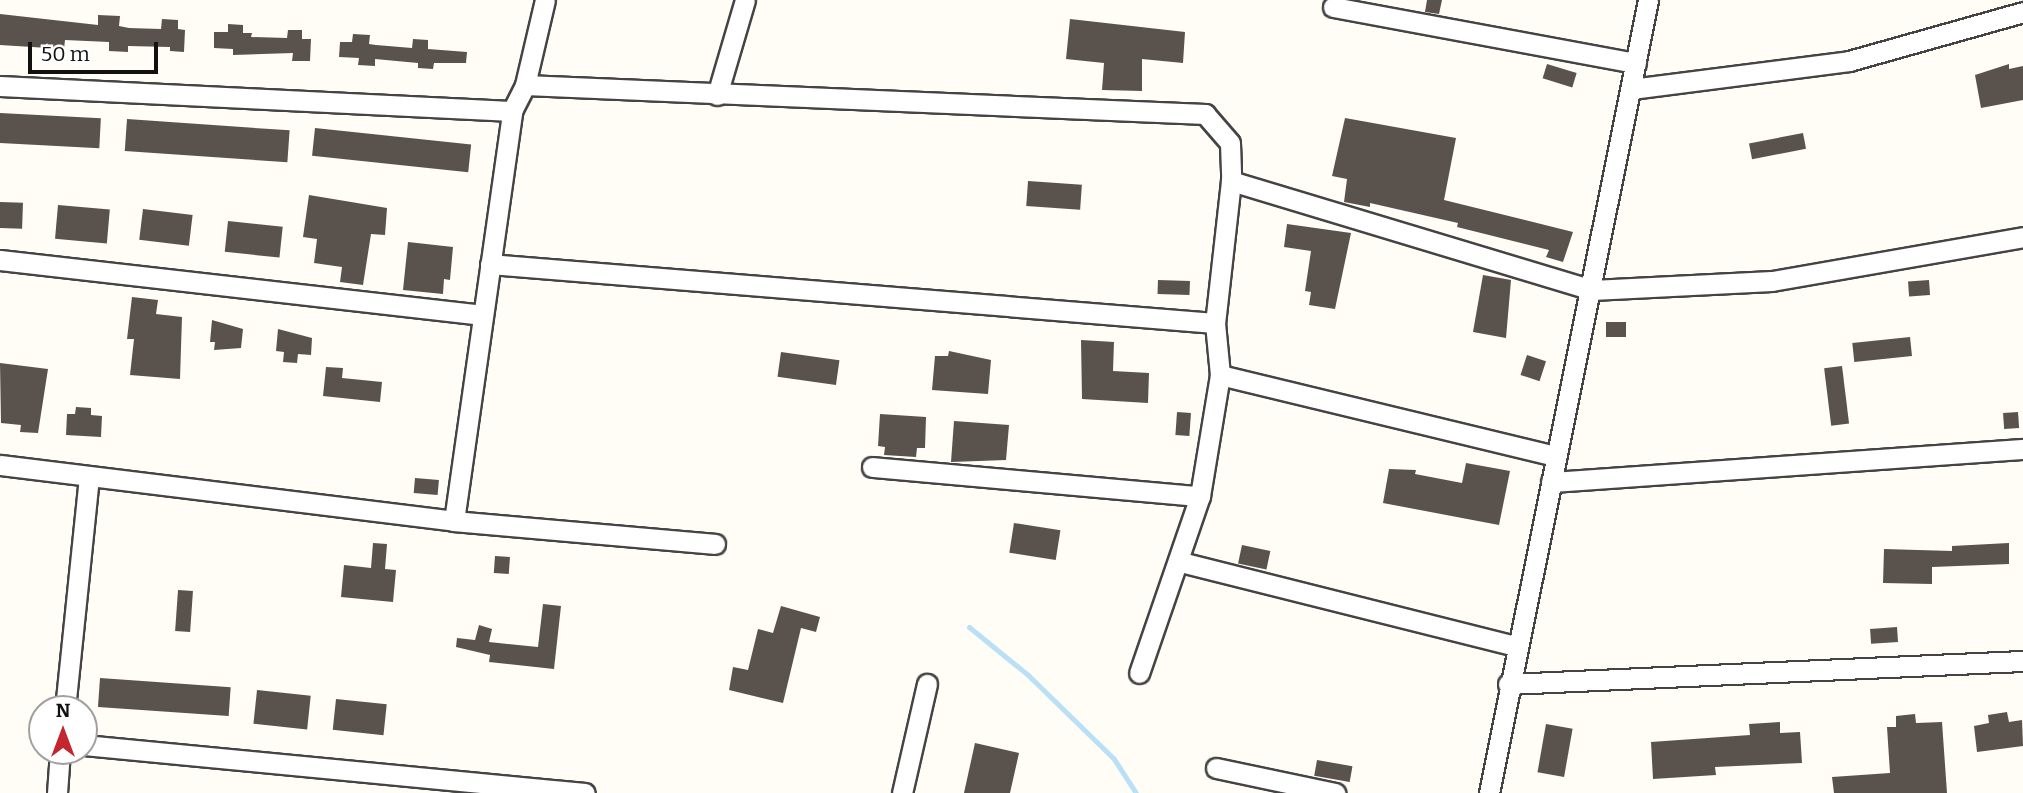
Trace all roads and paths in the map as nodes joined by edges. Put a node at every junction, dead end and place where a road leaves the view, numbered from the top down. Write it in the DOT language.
graph roads {
  1 [pos="545,0"];
  2 [pos="745,0"];
  3 [pos="1648,0"];
  4 [pos="1333,7"];
  5 [pos="2023,12"];
  6 [pos="1636,63"];
  7 [pos="525,85"];
  8 [pos="0,86"];
  9 [pos="1632,89"];
  10 [pos="717,95"];
  11 [pos="512,111"];
  12 [pos="1231,181"];
  13 [pos="2023,237"];
  14 [pos="0,260"];
  15 [pos="490,264"];
  16 [pos="1592,290"];
  17 [pos="481,315"];
  18 [pos="1215,323"];
  19 [pos="1220,375"];
  20 [pos="2023,449"];
  21 [pos="1556,456"];
  22 [pos="0,466"];
  23 [pos="872,467"];
  24 [pos="89,478"];
  25 [pos="1551,482"];
  26 [pos="1200,496"];
  27 [pos="454,521"];
  28 [pos="715,544"];
  29 [pos="1181,562"];
  30 [pos="1516,646"];
  31 [pos="2023,661"];
  32 [pos="1139,673"];
  33 [pos="927,684"];
  34 [pos="1508,684"];
  35 [pos="66,695"];
  36 [pos="98,746"];
  37 [pos="59,765"];
  38 [pos="1216,768"];
  39 [pos="57,793"];
  40 [pos="585,793"];
  41 [pos="902,793"];
  42 [pos="1335,793"];
  43 [pos="1489,793"];
  1 -- 7 [label="street"];
  2 -- 10 [label="street"];
  3 -- 6 [label="street"];
  4 -- 6 [label="street"];
  5 -- 9 [label="street"];
  6 -- 9 [label="street"];
  7 -- 10 [label="street"];
  7 -- 11 [label="street"];
  8 -- 11 [label="street"];
  9 -- 16 [label="street"];
  10 -- 12 [label="street"];
  11 -- 15 [label="street"];
  12 -- 16 [label="street"];
  12 -- 18 [label="street"];
  13 -- 16 [label="street"];
  14 -- 17 [label="street"];
  15 -- 17 [label="street"];
  15 -- 18 [label="street"];
  16 -- 21 [label="street"];
  17 -- 27 [label="street"];
  18 -- 19 [label="street"];
  19 -- 21 [label="street"];
  19 -- 26 [label="street"];
  20 -- 25 [label="street"];
  21 -- 25 [label="street"];
  22 -- 24 [label="street"];
  23 -- 26 [label="street"];
  24 -- 27 [label="street"];
  24 -- 35 [label="street"];
  25 -- 30 [label="street"];
  26 -- 29 [label="street"];
  27 -- 28 [label="street"];
  29 -- 30 [label="street"];
  29 -- 32 [label="street"];
  30 -- 34 [label="street"];
  31 -- 34 [label="street"];
  33 -- 41 [label="street"];
  34 -- 43 [label="street"];
  36 -- 40 [label="street"];
  37 -- 39 [label="street"];
  38 -- 42 [label="street"];
}
